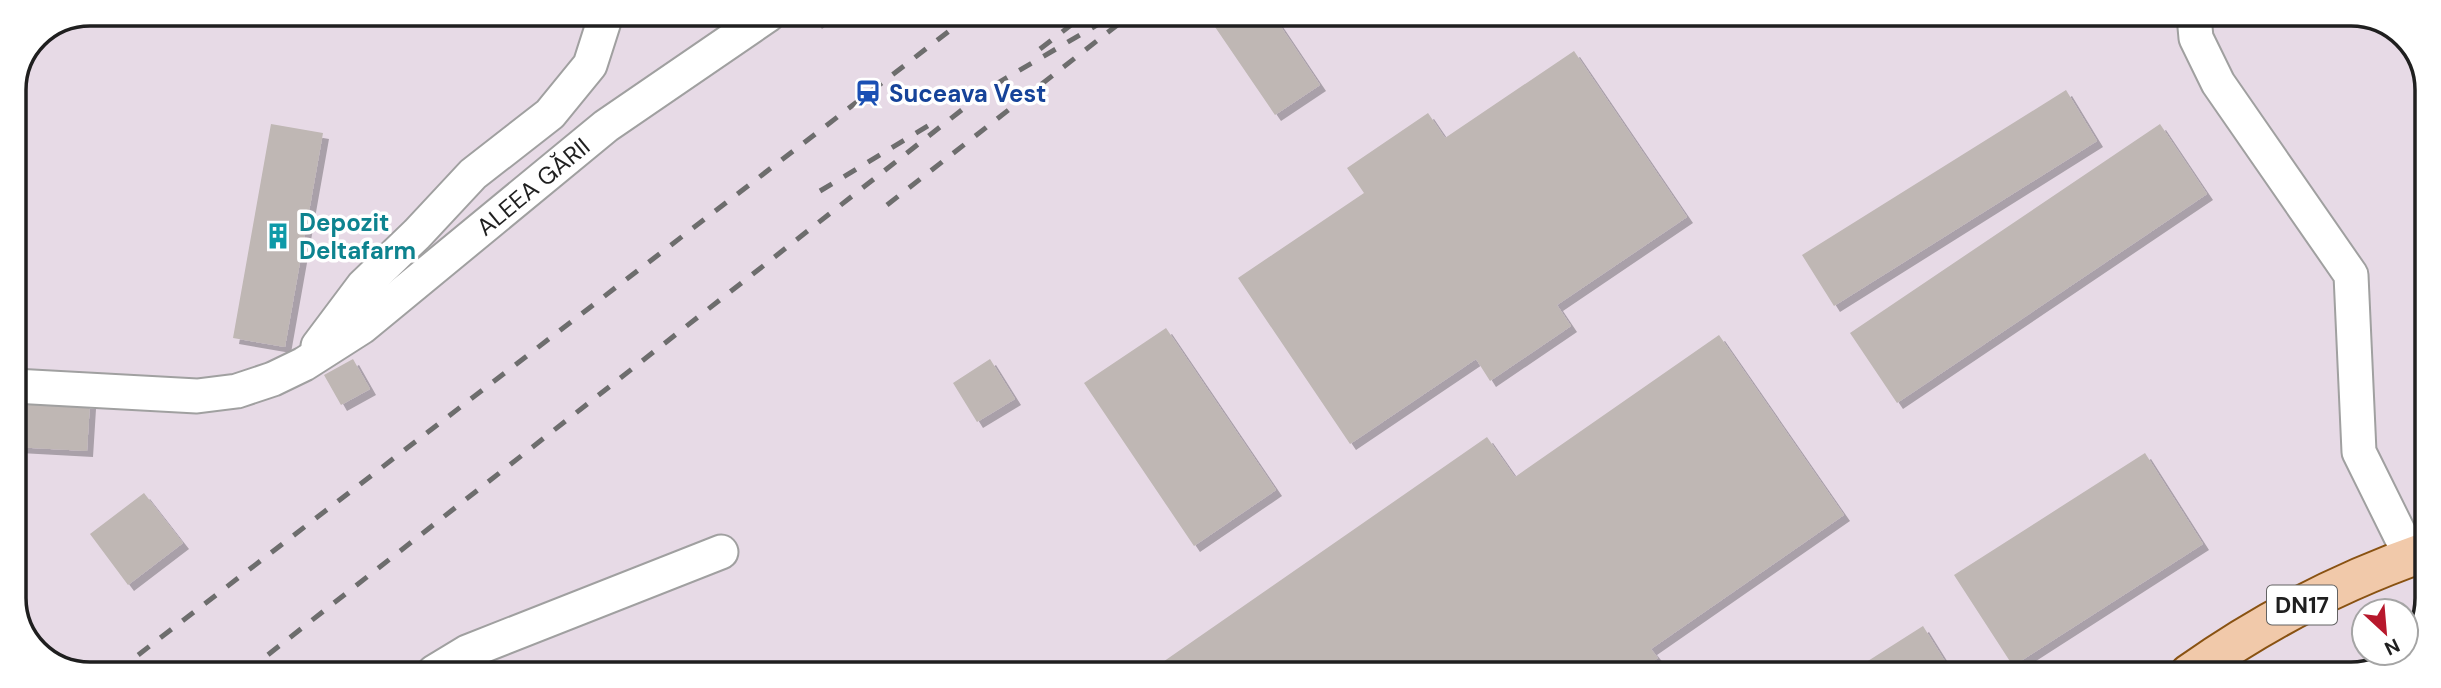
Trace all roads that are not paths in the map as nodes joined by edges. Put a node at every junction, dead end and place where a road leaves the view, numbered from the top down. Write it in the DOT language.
graph roads {
  1 [pos="602,26"];
  2 [pos="752,26"];
  3 [pos="2194,26"];
  4 [pos="304,364"];
  5 [pos="26,387"];
  6 [pos="2415,550"];
  7 [pos="721,552"];
  8 [pos="2415,556"];
  9 [pos="450,662"];
  10 [pos="2206,662"];
  1 -- 4 [label="street, ALEEA GĂRII"];
  2 -- 4 [label="street, ALEEA GĂRII"];
  3 -- 6 [label="street"];
  4 -- 5 [label="street, ALEEA GĂRII"];
  7 -- 9 [label="street"];
  8 -- 10 [label="main road, DN17"];
}
